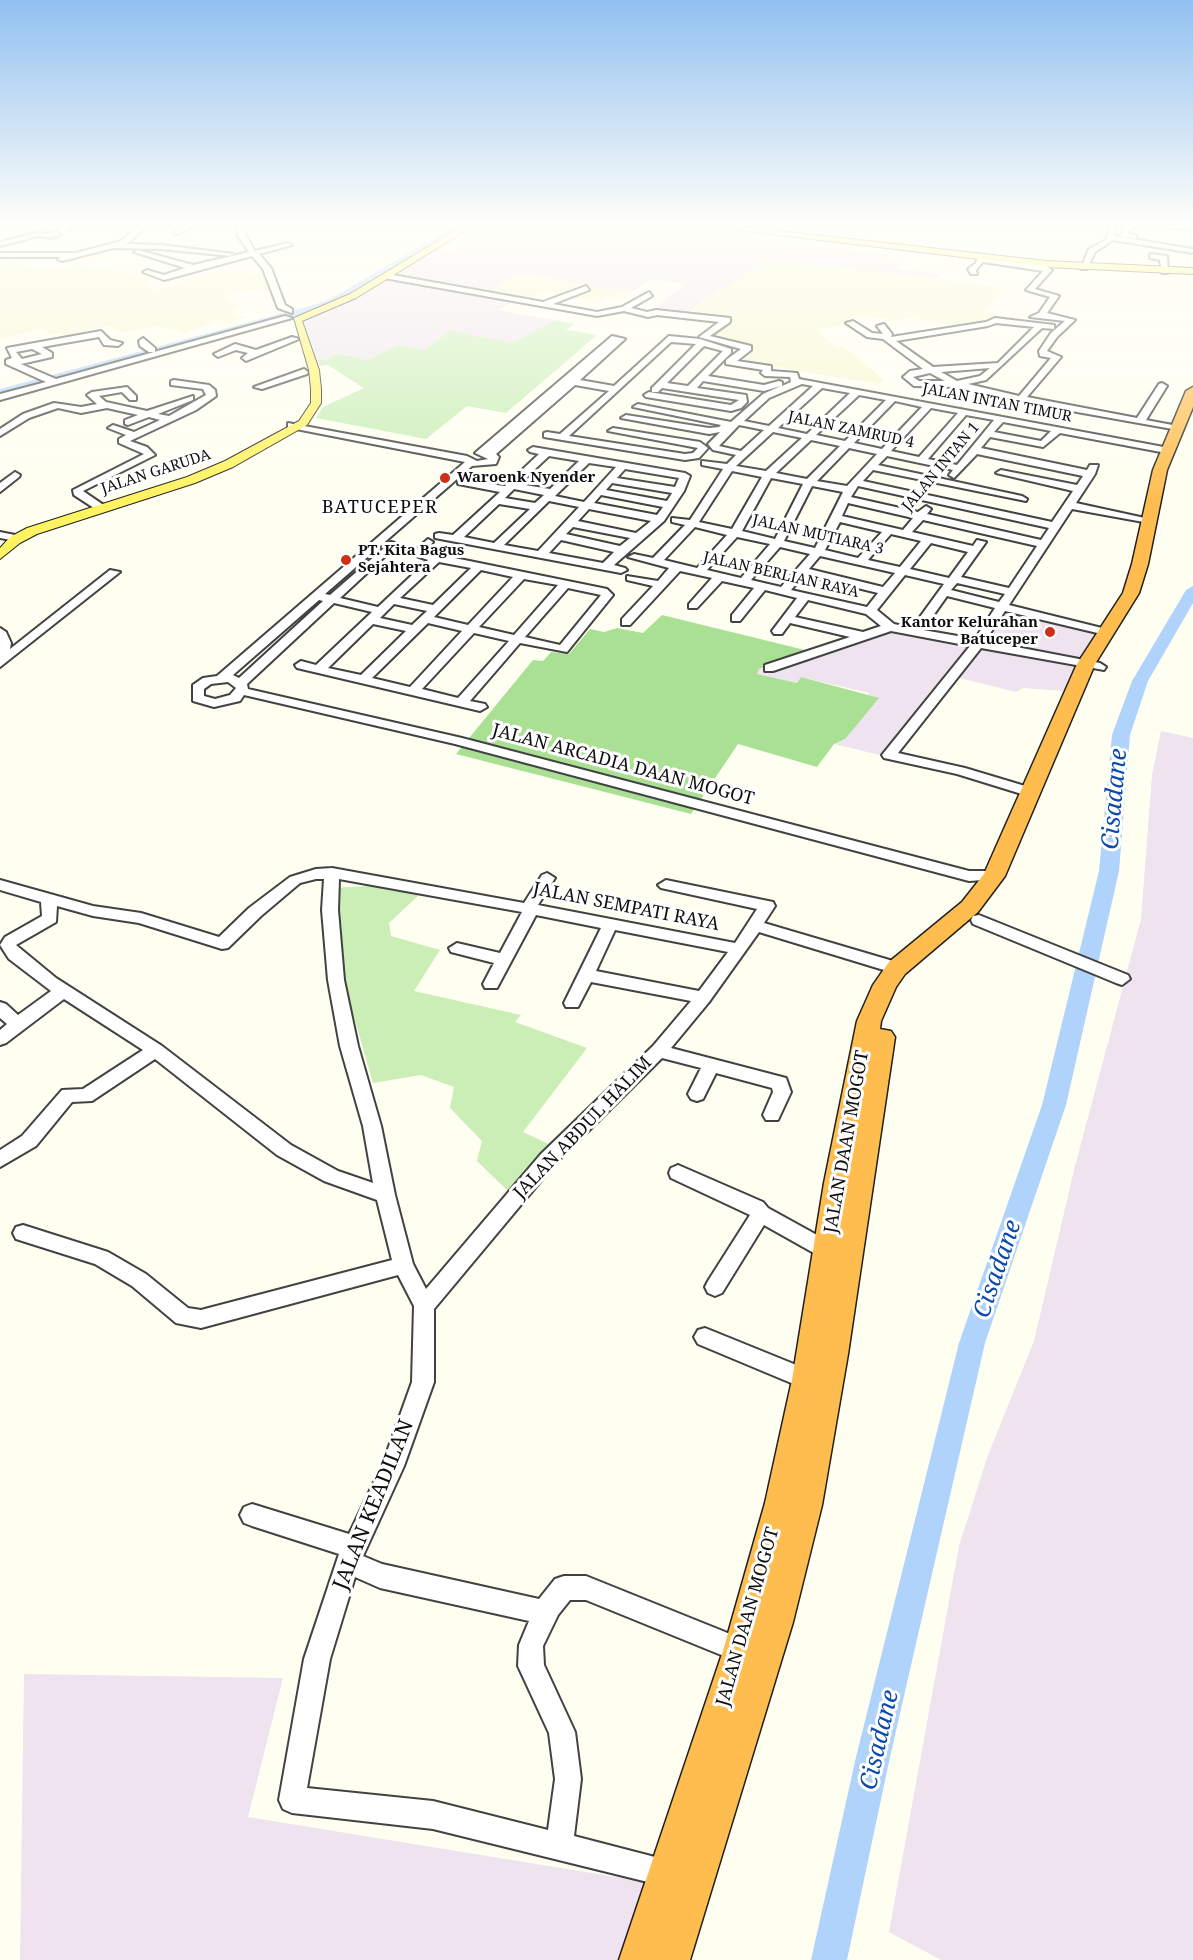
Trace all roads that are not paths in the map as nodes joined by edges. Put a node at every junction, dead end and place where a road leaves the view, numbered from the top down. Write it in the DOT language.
graph roads {
  1 [pos="279,316"];
  2 [pos="282,316"];
  3 [pos="289,316"];
  4 [pos="305,316"];
  5 [pos="696,316"];
  6 [pos="1012,316"];
  7 [pos="1034,316"];
  8 [pos="1051,316"];
  9 [pos="850,323"];
  10 [pos="881,326"];
  11 [pos="1040,326"];
  12 [pos="1051,327"];
  13 [pos="887,338"];
  14 [pos="295,339"];
  15 [pos="143,341"];
  16 [pos="118,343"];
  17 [pos="701,344"];
  18 [pos="32,345"];
  19 [pos="148,353"];
  20 [pos="256,353"];
  21 [pos="218,354"];
  22 [pos="246,358"];
  23 [pos="7,363"];
  24 [pos="1000,365"];
  25 [pos="711,368"];
  26 [pos="963,368"];
  27 [pos="931,370"];
  28 [pos="91,372"];
  29 [pos="304,372"];
  30 [pos="701,378"];
  31 [pos="51,380"];
  32 [pos="573,380"];
  33 [pos="977,380"];
  34 [pos="795,382"];
  35 [pos="174,383"];
  36 [pos="622,383"];
  37 [pos="821,384"];
  38 [pos="956,384"];
  39 [pos="102,385"];
  40 [pos="633,385"];
  41 [pos="1162,386"];
  42 [pos="259,387"];
  43 [pos="602,387"];
  44 [pos="690,389"];
  45 [pos="0,391"];
  46 [pos="858,391"];
  47 [pos="1193,391"];
  48 [pos="16,392"];
  49 [pos="646,395"];
  50 [pos="0,397"];
  51 [pos="607,397"];
  52 [pos="27,398"];
  53 [pos="134,398"];
  54 [pos="190,398"];
  55 [pos="893,398"];
  56 [pos="619,399"];
  57 [pos="1021,399"];
  58 [pos="104,405"];
  59 [pos="929,405"];
  60 [pos="525,412"];
  61 [pos="964,412"];
  62 [pos="148,413"];
  63 [pos="538,415"];
  64 [pos="626,418"];
  65 [pos="170,419"];
  66 [pos="1000,419"];
  67 [pos="1184,420"];
  68 [pos="1140,421"];
  69 [pos="128,422"];
  70 [pos="737,422"];
  71 [pos="297,424"];
  72 [pos="113,428"];
  73 [pos="771,429"];
  74 [pos="1058,430"];
  75 [pos="613,431"];
  76 [pos="0,433"];
  77 [pos="987,434"];
  78 [pos="135,435"];
  79 [pos="547,435"];
  80 [pos="562,437"];
  81 [pos="809,437"];
  82 [pos="600,443"];
  83 [pos="846,445"];
  84 [pos="533,450"];
  85 [pos="974,450"];
  86 [pos="1166,450"];
  87 [pos="547,452"];
  88 [pos="884,452"];
  89 [pos="743,454"];
  90 [pos="1012,458"];
  91 [pos="474,459"];
  92 [pos="587,459"];
  93 [pos="921,460"];
  94 [pos="706,463"];
  95 [pos="623,465"];
  96 [pos="871,467"];
  97 [pos="729,468"];
  98 [pos="959,468"];
  99 [pos="1001,472"];
  100 [pos="768,475"];
  101 [pos="15,476"];
  102 [pos="610,480"];
  103 [pos="1035,480"];
  104 [pos="460,483"];
  105 [pos="809,483"];
  106 [pos="947,483"];
  107 [pos="0,489"];
  108 [pos="1080,489"];
  109 [pos="679,491"];
  110 [pos="850,491"];
  111 [pos="986,491"];
  112 [pos="505,492"];
  113 [pos="598,492"];
  114 [pos="551,496"];
  115 [pos="1022,499"];
  116 [pos="933,500"];
  117 [pos="586,505"];
  118 [pos="670,505"];
  119 [pos="1069,505"];
  120 [pos="99,506"];
  121 [pos="538,507"];
  122 [pos="920,516"];
  123 [pos="1009,516"];
  124 [pos="660,519"];
  125 [pos="676,519"];
  126 [pos="841,519"];
  127 [pos="1149,520"];
  128 [pos="570,523"];
  129 [pos="693,523"];
  130 [pos="1055,526"];
  131 [pos="888,530"];
  132 [pos="736,532"];
  133 [pos="989,532"];
  134 [pos="905,534"];
  135 [pos="558,536"];
  136 [pos="640,537"];
  137 [pos="928,539"];
  138 [pos="4,540"];
  139 [pos="455,540"];
  140 [pos="779,541"];
  141 [pos="1044,544"];
  142 [pos="496,547"];
  143 [pos="622,550"];
  144 [pos="820,550"];
  145 [pos="976,550"];
  146 [pos="0,555"];
  147 [pos="541,555"];
  148 [pos="634,557"];
  149 [pos="435,559"];
  150 [pos="862,560"];
  151 [pos="656,562"];
  152 [pos="478,567"];
  153 [pos="606,567"];
  154 [pos="677,567"];
  155 [pos="901,569"];
  156 [pos="621,570"];
  157 [pos="802,571"];
  158 [pos="699,572"];
  159 [pos="114,573"];
  160 [pos="521,575"];
  161 [pos="719,576"];
  162 [pos="631,578"];
  163 [pos="953,580"];
  164 [pos="744,582"];
  165 [pos="565,584"];
  166 [pos="661,585"];
  167 [pos="762,586"];
  168 [pos="784,591"];
  169 [pos="885,591"];
  170 [pos="944,592"];
  171 [pos="315,596"];
  172 [pos="805,596"];
  173 [pos="1006,600"];
  174 [pos="346,602"];
  175 [pos="693,606"];
  176 [pos="435,609"];
  177 [pos="383,610"];
  178 [pos="870,611"];
  179 [pos="736,618"];
  180 [pos="425,619"];
  181 [pos="787,619"];
  182 [pos="626,622"];
  183 [pos="890,627"];
  184 [pos="416,629"];
  185 [pos="471,629"];
  186 [pos="778,631"];
  187 [pos="1108,631"];
  188 [pos="0,632"];
  189 [pos="914,633"];
  190 [pos="860,636"];
  191 [pos="516,639"];
  192 [pos="977,645"];
  193 [pos="1,662"];
  194 [pos="301,664"];
  195 [pos="1093,666"];
  196 [pos="769,668"];
  197 [pos="319,669"];
  198 [pos="222,678"];
  199 [pos="364,680"];
  200 [pos="239,690"];
  201 [pos="413,691"];
  202 [pos="461,702"];
  203 [pos="480,707"];
  204 [pos="1030,792"];
  205 [pos="332,873"];
  206 [pos="994,876"];
  207 [pos="547,878"];
  208 [pos="0,885"];
  209 [pos="666,885"];
  210 [pos="49,898"];
  211 [pos="531,908"];
  212 [pos="979,908"];
  213 [pos="611,923"];
  214 [pos="755,926"];
  215 [pos="457,948"];
  216 [pos="740,949"];
  217 [pos="504,960"];
  218 [pos="897,968"];
  219 [pos="586,975"];
  220 [pos="1122,979"];
  221 [pos="491,984"];
  222 [pos="64,991"];
  223 [pos="704,998"];
  224 [pos="572,1003"];
  225 [pos="0,1008"];
  226 [pos="18,1025"];
  227 [pos="0,1039"];
  228 [pos="156,1050"];
  229 [pos="659,1051"];
  230 [pos="712,1063"];
  231 [pos="697,1094"];
  232 [pos="772,1114"];
  233 [pos="0,1160"];
  234 [pos="678,1173"];
  235 [pos="847,1190"];
  236 [pos="385,1195"];
  237 [pos="761,1214"];
  238 [pos="23,1233"];
  239 [pos="828,1251"];
  240 [pos="403,1265"];
  241 [pos="715,1287"];
  242 [pos="424,1306"];
  243 [pos="705,1338"];
  244 [pos="808,1380"];
  245 [pos="252,1515"];
  246 [pos="351,1554"];
  247 [pos="546,1613"];
  248 [pos="741,1651"];
  249 [pos="559,1846"];
  250 [pos="668,1873"];
  251 [pos="640,1960"];
  252 [pos="669,1960"];
  1 -- 19 [label="street"];
  2 -- 19 [label="street"];
  3 -- 14 [label="main road"];
  4 -- 71 [label="main road"];
  5 -- 34 [label="street"];
  6 -- 7 [label="street"];
  8 -- 57 [label="street"];
  9 -- 13 [label="street"];
  10 -- 13 [label="street"];
  11 -- 12 [label="street"];
  11 -- 13 [label="street"];
  11 -- 24 [label="street"];
  13 -- 27 [label="street"];
  14 -- 20 [label="street"];
  14 -- 29 [label="main road"];
  15 -- 19 [label="street"];
  16 -- 18 [label="street"];
  17 -- 25 [label="street"];
  17 -- 36 [label="street"];
  17 -- 49 [label="street"];
  18 -- 23 [label="street"];
  18 -- 23 [label="street"];
  19 -- 28 [label="street"];
  19 -- 31 [label="street"];
  20 -- 21 [label="street"];
  20 -- 22 [label="street"];
  23 -- 31 [label="street"];
  24 -- 26 [label="street"];
  24 -- 33 [label="street"];
  25 -- 30 [label="street"];
  25 -- 30 [label="street"];
  26 -- 27 [label="street"];
  26 -- 33 [label="street"];
  27 -- 38 [label="street"];
  27 -- 38 [label="street"];
  28 -- 31 [label="street"];
  28 -- 39 [label="street"];
  29 -- 42 [label="street"];
  29 -- 71 [label="main road"];
  30 -- 44 [label="street"];
  31 -- 45 [label="street"];
  31 -- 48 [label="street"];
  32 -- 32 [label="street"];
  32 -- 43 [label="street"];
  32 -- 60 [label="street"];
  32 -- 63 [label="street"];
  33 -- 38 [label="street"];
  34 -- 37 [label="street, JALAN ZAMRUD 4"];
  34 -- 70 [label="street, JALAN ZAMRUD 4"];
  35 -- 65 [label="street"];
  36 -- 40 [label="street"];
  36 -- 43 [label="street"];
  37 -- 46 [label="street, JALAN INTAN TIMUR"];
  37 -- 73 [label="street"];
  38 -- 57 [label="street"];
  41 -- 68 [label="street"];
  43 -- 51 [label="street"];
  44 -- 49 [label="street"];
  44 -- 49 [label="street"];
  46 -- 55 [label="street, JALAN INTAN TIMUR"];
  46 -- 81 [label="street"];
  47 -- 67 [label="highway, JALAN DAAN MOGOT"];
  48 -- 50 [label="street"];
  48 -- 52 [label="street"];
  49 -- 64 [label="street"];
  49 -- 64 [label="street"];
  51 -- 56 [label="street"];
  51 -- 80 [label="street"];
  53 -- 58 [label="street"];
  54 -- 62 [label="street"];
  55 -- 59 [label="street, JALAN INTAN TIMUR"];
  55 -- 83 [label="street"];
  57 -- 68 [label="street"];
  58 -- 62 [label="street"];
  58 -- 76 [label="street"];
  59 -- 61 [label="street, JALAN INTAN TIMUR"];
  59 -- 88 [label="street"];
  60 -- 63 [label="street"];
  60 -- 91 [label="street"];
  61 -- 66 [label="street, JALAN INTAN TIMUR"];
  61 -- 93 [label="street"];
  62 -- 65 [label="street"];
  62 -- 69 [label="street"];
  63 -- 91 [label="street"];
  64 -- 75 [label="street"];
  65 -- 78 [label="street"];
  66 -- 74 [label="street, JALAN INTAN TIMUR"];
  66 -- 77 [label="street, JALAN INTAN 1"];
  67 -- 68 [label="street"];
  67 -- 86 [label="highway, JALAN DAAN MOGOT"];
  67 -- 195 [label="highway, JALAN DAAN MOGOT"];
  70 -- 73 [label="street, JALAN ZAMRUD 4"];
  70 -- 89 [label="street, JALAN ZAMRUD 4"];
  71 -- 91 [label="street"];
  71 -- 120 [label="main road, JALAN GARUDA"];
  72 -- 78 [label="street"];
  73 -- 81 [label="street, JALAN ZAMRUD 4"];
  73 -- 89 [label="street"];
  74 -- 77 [label="street"];
  74 -- 86 [label="street, JALAN INTAN TIMUR"];
  75 -- 82 [label="street"];
  75 -- 82 [label="street"];
  77 -- 85 [label="street, JALAN INTAN 1"];
  78 -- 120 [label="street"];
  79 -- 80 [label="street"];
  80 -- 82 [label="street"];
  81 -- 83 [label="street, JALAN ZAMRUD 4"];
  81 -- 100 [label="street"];
  83 -- 88 [label="street, JALAN ZAMRUD 4"];
  83 -- 105 [label="street"];
  84 -- 87 [label="street"];
  85 -- 90 [label="street"];
  85 -- 98 [label="street, JALAN INTAN 1"];
  86 -- 127 [label="highway, JALAN DAAN MOGOT"];
  87 -- 92 [label="street"];
  87 -- 112 [label="street"];
  88 -- 93 [label="street, JALAN ZAMRUD 4"];
  88 -- 96 [label="street"];
  89 -- 97 [label="street"];
  90 -- 99 [label="street"];
  90 -- 108 [label="street"];
  91 -- 104 [label="street"];
  91 -- 171 [label="street"];
  92 -- 95 [label="street"];
  92 -- 114 [label="street"];
  93 -- 98 [label="street, JALAN ZAMRUD 4"];
  94 -- 97 [label="street"];
  95 -- 102 [label="street"];
  95 -- 109 [label="street"];
  96 -- 106 [label="street"];
  96 -- 110 [label="street"];
  97 -- 100 [label="street"];
  97 -- 129 [label="street"];
  98 -- 106 [label="street, JALAN INTAN 1"];
  99 -- 103 [label="street"];
  99 -- 111 [label="street"];
  100 -- 105 [label="street"];
  100 -- 132 [label="street"];
  101 -- 107 [label="street"];
  102 -- 109 [label="street"];
  102 -- 113 [label="street"];
  103 -- 108 [label="street"];
  103 -- 115 [label="street"];
  104 -- 112 [label="street"];
  104 -- 174 [label="street"];
  105 -- 110 [label="street"];
  105 -- 140 [label="street"];
  106 -- 111 [label="street"];
  106 -- 116 [label="street, JALAN INTAN 1"];
  108 -- 119 [label="street"];
  109 -- 118 [label="street"];
  110 -- 116 [label="street"];
  110 -- 122 [label="street"];
  110 -- 126 [label="street"];
  111 -- 115 [label="street"];
  112 -- 114 [label="street"];
  112 -- 121 [label="street"];
  112 -- 139 [label="street"];
  113 -- 117 [label="street"];
  113 -- 118 [label="street"];
  114 -- 117 [label="street"];
  114 -- 121 [label="street"];
  115 -- 123 [label="street"];
  116 -- 122 [label="street, JALAN INTAN 1"];
  116 -- 123 [label="street"];
  117 -- 124 [label="street"];
  117 -- 128 [label="street"];
  118 -- 124 [label="street"];
  119 -- 127 [label="street"];
  119 -- 130 [label="street"];
  120 -- 138 [label="main road, JALAN GARUDA"];
  120 -- 146 [label="main road, JALAN GARUDA"];
  121 -- 142 [label="street"];
  122 -- 133 [label="street"];
  122 -- 134 [label="street, JALAN INTAN 1"];
  123 -- 130 [label="street"];
  124 -- 136 [label="street"];
  125 -- 129 [label="street, JALAN MUTIARA 3"];
  126 -- 131 [label="street"];
  126 -- 144 [label="street"];
  127 -- 187 [label="highway, JALAN DAAN MOGOT"];
  128 -- 135 [label="street"];
  128 -- 136 [label="street"];
  129 -- 132 [label="street, JALAN MUTIARA 3"];
  129 -- 151 [label="street"];
  130 -- 141 [label="street"];
  131 -- 134 [label="street"];
  131 -- 150 [label="street"];
  132 -- 140 [label="street, JALAN MUTIARA 3"];
  132 -- 158 [label="street"];
  133 -- 141 [label="street"];
  133 -- 145 [label="street"];
  134 -- 137 [label="street"];
  135 -- 143 [label="street"];
  135 -- 147 [label="street"];
  136 -- 143 [label="street"];
  137 -- 145 [label="street"];
  137 -- 155 [label="street, JALAN BERLIAN RAYA"];
  139 -- 142 [label="street"];
  139 -- 149 [label="street"];
  140 -- 144 [label="street, JALAN MUTIARA 3"];
  140 -- 164 [label="street"];
  141 -- 173 [label="street"];
  142 -- 147 [label="street"];
  143 -- 153 [label="street"];
  144 -- 150 [label="street, JALAN MUTIARA 3"];
  144 -- 157 [label="street"];
  145 -- 163 [label="street"];
  147 -- 153 [label="street"];
  148 -- 151 [label="street, JALAN BERLIAN RAYA"];
  149 -- 152 [label="street"];
  149 -- 177 [label="street"];
  150 -- 155 [label="street, JALAN MUTIARA 3"];
  151 -- 154 [label="street, JALAN BERLIAN RAYA"];
  152 -- 160 [label="street"];
  152 -- 176 [label="street"];
  153 -- 156 [label="street"];
  154 -- 158 [label="street, JALAN BERLIAN RAYA"];
  154 -- 166 [label="street"];
  155 -- 163 [label="street, JALAN MUTIARA 3"];
  155 -- 169 [label="street, JALAN BERLIAN RAYA"];
  157 -- 168 [label="street"];
  157 -- 169 [label="street"];
  158 -- 161 [label="street, JALAN BERLIAN RAYA"];
  159 -- 193 [label="street"];
  160 -- 165 [label="street"];
  160 -- 185 [label="street"];
  161 -- 164 [label="street, JALAN BERLIAN RAYA"];
  161 -- 175 [label="street"];
  162 -- 166 [label="street"];
  163 -- 170 [label="street"];
  163 -- 173 [label="street, JALAN MUTIARA 3"];
  164 -- 167 [label="street, JALAN BERLIAN RAYA"];
  165 -- 191 [label="street"];
  165 -- 191 [label="street"];
  166 -- 182 [label="street"];
  167 -- 168 [label="street, JALAN BERLIAN RAYA"];
  167 -- 179 [label="street"];
  168 -- 172 [label="street, JALAN BERLIAN RAYA"];
  169 -- 178 [label="street, JALAN BERLIAN RAYA"];
  170 -- 173 [label="street"];
  170 -- 189 [label="street"];
  171 -- 174 [label="street"];
  171 -- 198 [label="street"];
  172 -- 178 [label="street, JALAN BERLIAN RAYA"];
  172 -- 181 [label="street"];
  173 -- 187 [label="street"];
  173 -- 192 [label="street"];
  174 -- 177 [label="street"];
  174 -- 200 [label="street"];
  176 -- 177 [label="street"];
  176 -- 180 [label="street"];
  177 -- 184 [label="street"];
  177 -- 197 [label="street"];
  178 -- 183 [label="street"];
  180 -- 184 [label="street"];
  180 -- 185 [label="street"];
  181 -- 186 [label="street"];
  181 -- 190 [label="street"];
  183 -- 189 [label="street"];
  183 -- 190 [label="street"];
  184 -- 199 [label="street"];
  185 -- 191 [label="street"];
  185 -- 201 [label="street"];
  187 -- 195 [label="highway, JALAN DAAN MOGOT"];
  188 -- 193 [label="street"];
  189 -- 192 [label="street"];
  190 -- 196 [label="street"];
  191 -- 202 [label="street"];
  192 -- 195 [label="street"];
  192 -- 204 [label="street"];
  194 -- 197 [label="street"];
  195 -- 204 [label="highway, JALAN DAAN MOGOT"];
  195 -- 212 [label="highway, JALAN DAAN MOGOT"];
  197 -- 199 [label="street"];
  198 -- 200 [label="street"];
  198 -- 200 [label="street"];
  199 -- 201 [label="street"];
  200 -- 206 [label="street, JALAN ARCADIA DAAN MOGOT"];
  200 -- 212 [label="street, JALAN ARCADIA DAAN MOGOT"];
  201 -- 202 [label="street"];
  202 -- 203 [label="street"];
  204 -- 206 [label="highway, JALAN DAAN MOGOT"];
  205 -- 210 [label="street, JALAN SEMPATI RAYA"];
  205 -- 211 [label="street, JALAN SEMPATI RAYA"];
  205 -- 236 [label="street, JALAN KEADILAN"];
  206 -- 212 [label="highway, JALAN DAAN MOGOT"];
  207 -- 211 [label="street"];
  208 -- 210 [label="street"];
  209 -- 214 [label="street, JALAN SEMPATI RAYA"];
  210 -- 222 [label="street"];
  211 -- 213 [label="street, JALAN SEMPATI RAYA"];
  211 -- 217 [label="street"];
  212 -- 218 [label="highway, JALAN DAAN MOGOT"];
  212 -- 220 [label="street, JALAN ARCADIA DAAN MOGOT"];
  212 -- 235 [label="highway, JALAN DAAN MOGOT"];
  213 -- 216 [label="street, JALAN SEMPATI RAYA"];
  213 -- 219 [label="street"];
  214 -- 216 [label="street, JALAN SEMPATI RAYA"];
  214 -- 218 [label="street"];
  215 -- 217 [label="street"];
  216 -- 223 [label="street, JALAN ABDUL HALIM"];
  217 -- 221 [label="street"];
  218 -- 235 [label="highway, JALAN DAAN MOGOT"];
  219 -- 223 [label="street"];
  219 -- 224 [label="street"];
  222 -- 226 [label="street"];
  222 -- 228 [label="street"];
  223 -- 229 [label="street, JALAN ABDUL HALIM"];
  225 -- 226 [label="street"];
  226 -- 227 [label="street"];
  228 -- 233 [label="street"];
  228 -- 236 [label="street"];
  229 -- 230 [label="street"];
  229 -- 242 [label="street, JALAN ABDUL HALIM"];
  230 -- 231 [label="street"];
  230 -- 232 [label="street"];
  234 -- 237 [label="street"];
  235 -- 239 [label="highway, JALAN DAAN MOGOT"];
  235 -- 252 [label="highway, JALAN DAAN MOGOT"];
  236 -- 240 [label="street, JALAN KEADILAN"];
  237 -- 239 [label="street"];
  237 -- 241 [label="street"];
  238 -- 240 [label="street"];
  239 -- 244 [label="highway, JALAN DAAN MOGOT"];
  240 -- 242 [label="street, JALAN KEADILAN"];
  242 -- 246 [label="street, JALAN KEADILAN"];
  243 -- 244 [label="street"];
  244 -- 248 [label="highway, JALAN DAAN MOGOT"];
  245 -- 246 [label="street"];
  246 -- 247 [label="street"];
  246 -- 249 [label="street, JALAN KEADILAN"];
  247 -- 248 [label="street"];
  247 -- 249 [label="street"];
  248 -- 250 [label="highway, JALAN DAAN MOGOT"];
  249 -- 250 [label="street, JALAN KEADILAN"];
  250 -- 251 [label="highway, JALAN DAAN MOGOT"];
}
